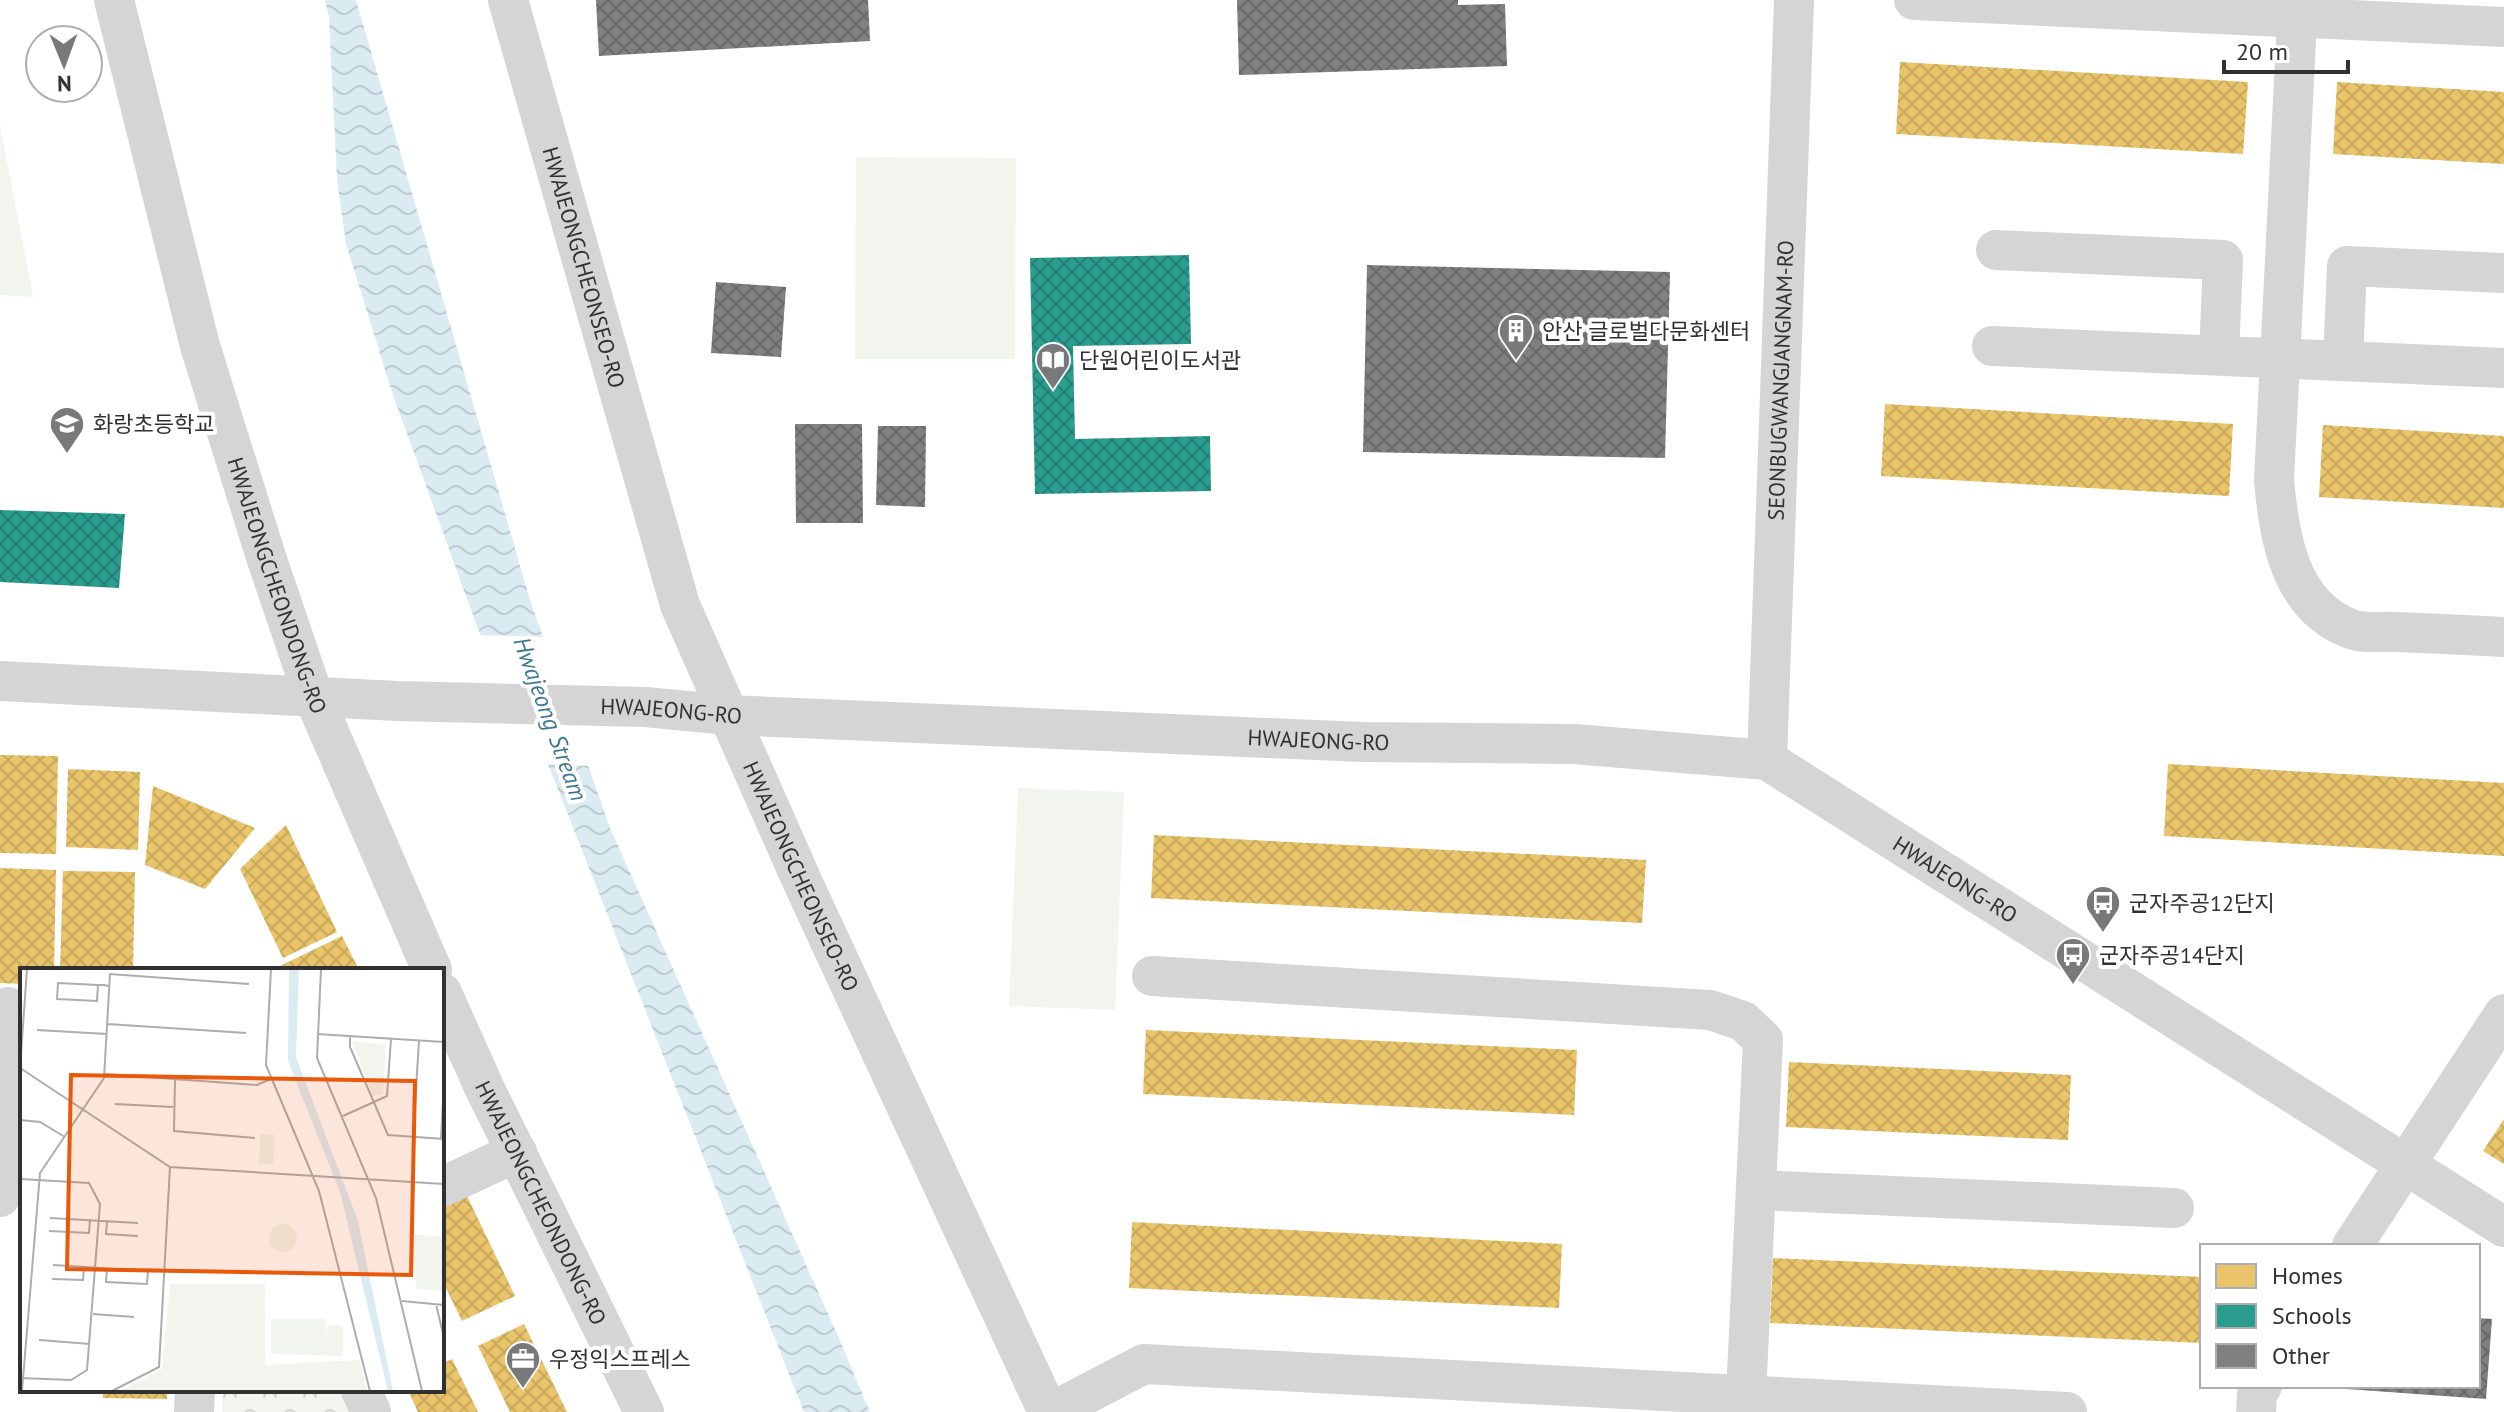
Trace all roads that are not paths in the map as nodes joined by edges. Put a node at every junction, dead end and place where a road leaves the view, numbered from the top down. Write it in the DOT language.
graph roads {
  1 [pos="114,0"];
  2 [pos="508,0"];
  3 [pos="1794,0"];
  4 [pos="1914,0"];
  5 [pos="2215,7"];
  6 [pos="2297,9"];
  7 [pos="2380,11"];
  8 [pos="2504,27"];
  9 [pos="1996,250"];
  10 [pos="2504,273"];
  11 [pos="1992,346"];
  12 [pos="2219,355"];
  13 [pos="2280,358"];
  14 [pos="2343,361"];
  15 [pos="2504,368"];
  16 [pos="2504,637"];
  17 [pos="0,681"];
  18 [pos="313,695"];
  19 [pos="729,715"];
  20 [pos="1767,760"];
  21 [pos="431,968"];
  22 [pos="1152,976"];
  23 [pos="444,997"];
  24 [pos="10,1007"];
  25 [pos="2504,1014"];
  26 [pos="517,1152"];
  27 [pos="2404,1163"];
  28 [pos="444,1186"];
  29 [pos="1756,1190"];
  30 [pos="0,1197"];
  31 [pos="2174,1208"];
  32 [pos="2504,1227"];
  33 [pos="2353,1244"];
  34 [pos="2261,1388"];
  35 [pos="195,1392"];
  36 [pos="362,1392"];
  37 [pos="1746,1395"];
  38 [pos="194,1412"];
  39 [pos="371,1412"];
  40 [pos="644,1412"];
  41 [pos="1050,1412"];
  42 [pos="2067,1412"];
  43 [pos="2256,1412"];
  1 -- 18 [label="street, HWAJEONGCHEONDONG-RO"];
  2 -- 19 [label="street, HWAJEONGCHEONSEO-RO"];
  3 -- 20 [label="street, SEONBUGWANGJANGNAM-RO"];
  4 -- 5 [label="street"];
  5 -- 6 [label="street"];
  6 -- 7 [label="street"];
  6 -- 13 [label="street"];
  7 -- 8 [label="street"];
  9 -- 12 [label="street"];
  10 -- 14 [label="street"];
  11 -- 12 [label="street"];
  12 -- 13 [label="street"];
  13 -- 14 [label="street"];
  13 -- 16 [label="street"];
  14 -- 15 [label="street"];
  17 -- 18 [label="street, HWAJEONG-RO"];
  18 -- 19 [label="street, HWAJEONG-RO"];
  18 -- 21 [label="street, HWAJEONGCHEONDONG-RO"];
  19 -- 20 [label="street, HWAJEONG-RO"];
  19 -- 41 [label="street, HWAJEONGCHEONSEO-RO"];
  20 -- 27 [label="street, HWAJEONG-RO"];
  22 -- 29 [label="street"];
  23 -- 26 [label="street, HWAJEONGCHEONDONG-RO"];
  24 -- 30 [label="street"];
  25 -- 27 [label="street"];
  26 -- 28 [label="street"];
  26 -- 40 [label="street, HWAJEONGCHEONDONG-RO"];
  27 -- 32 [label="street, HWAJEONG-RO"];
  27 -- 33 [label="street"];
  29 -- 31 [label="street"];
  29 -- 37 [label="street"];
  34 -- 43 [label="street"];
  35 -- 38 [label="street"];
  36 -- 39 [label="street"];
  37 -- 41 [label="street"];
  37 -- 42 [label="street"];
}
